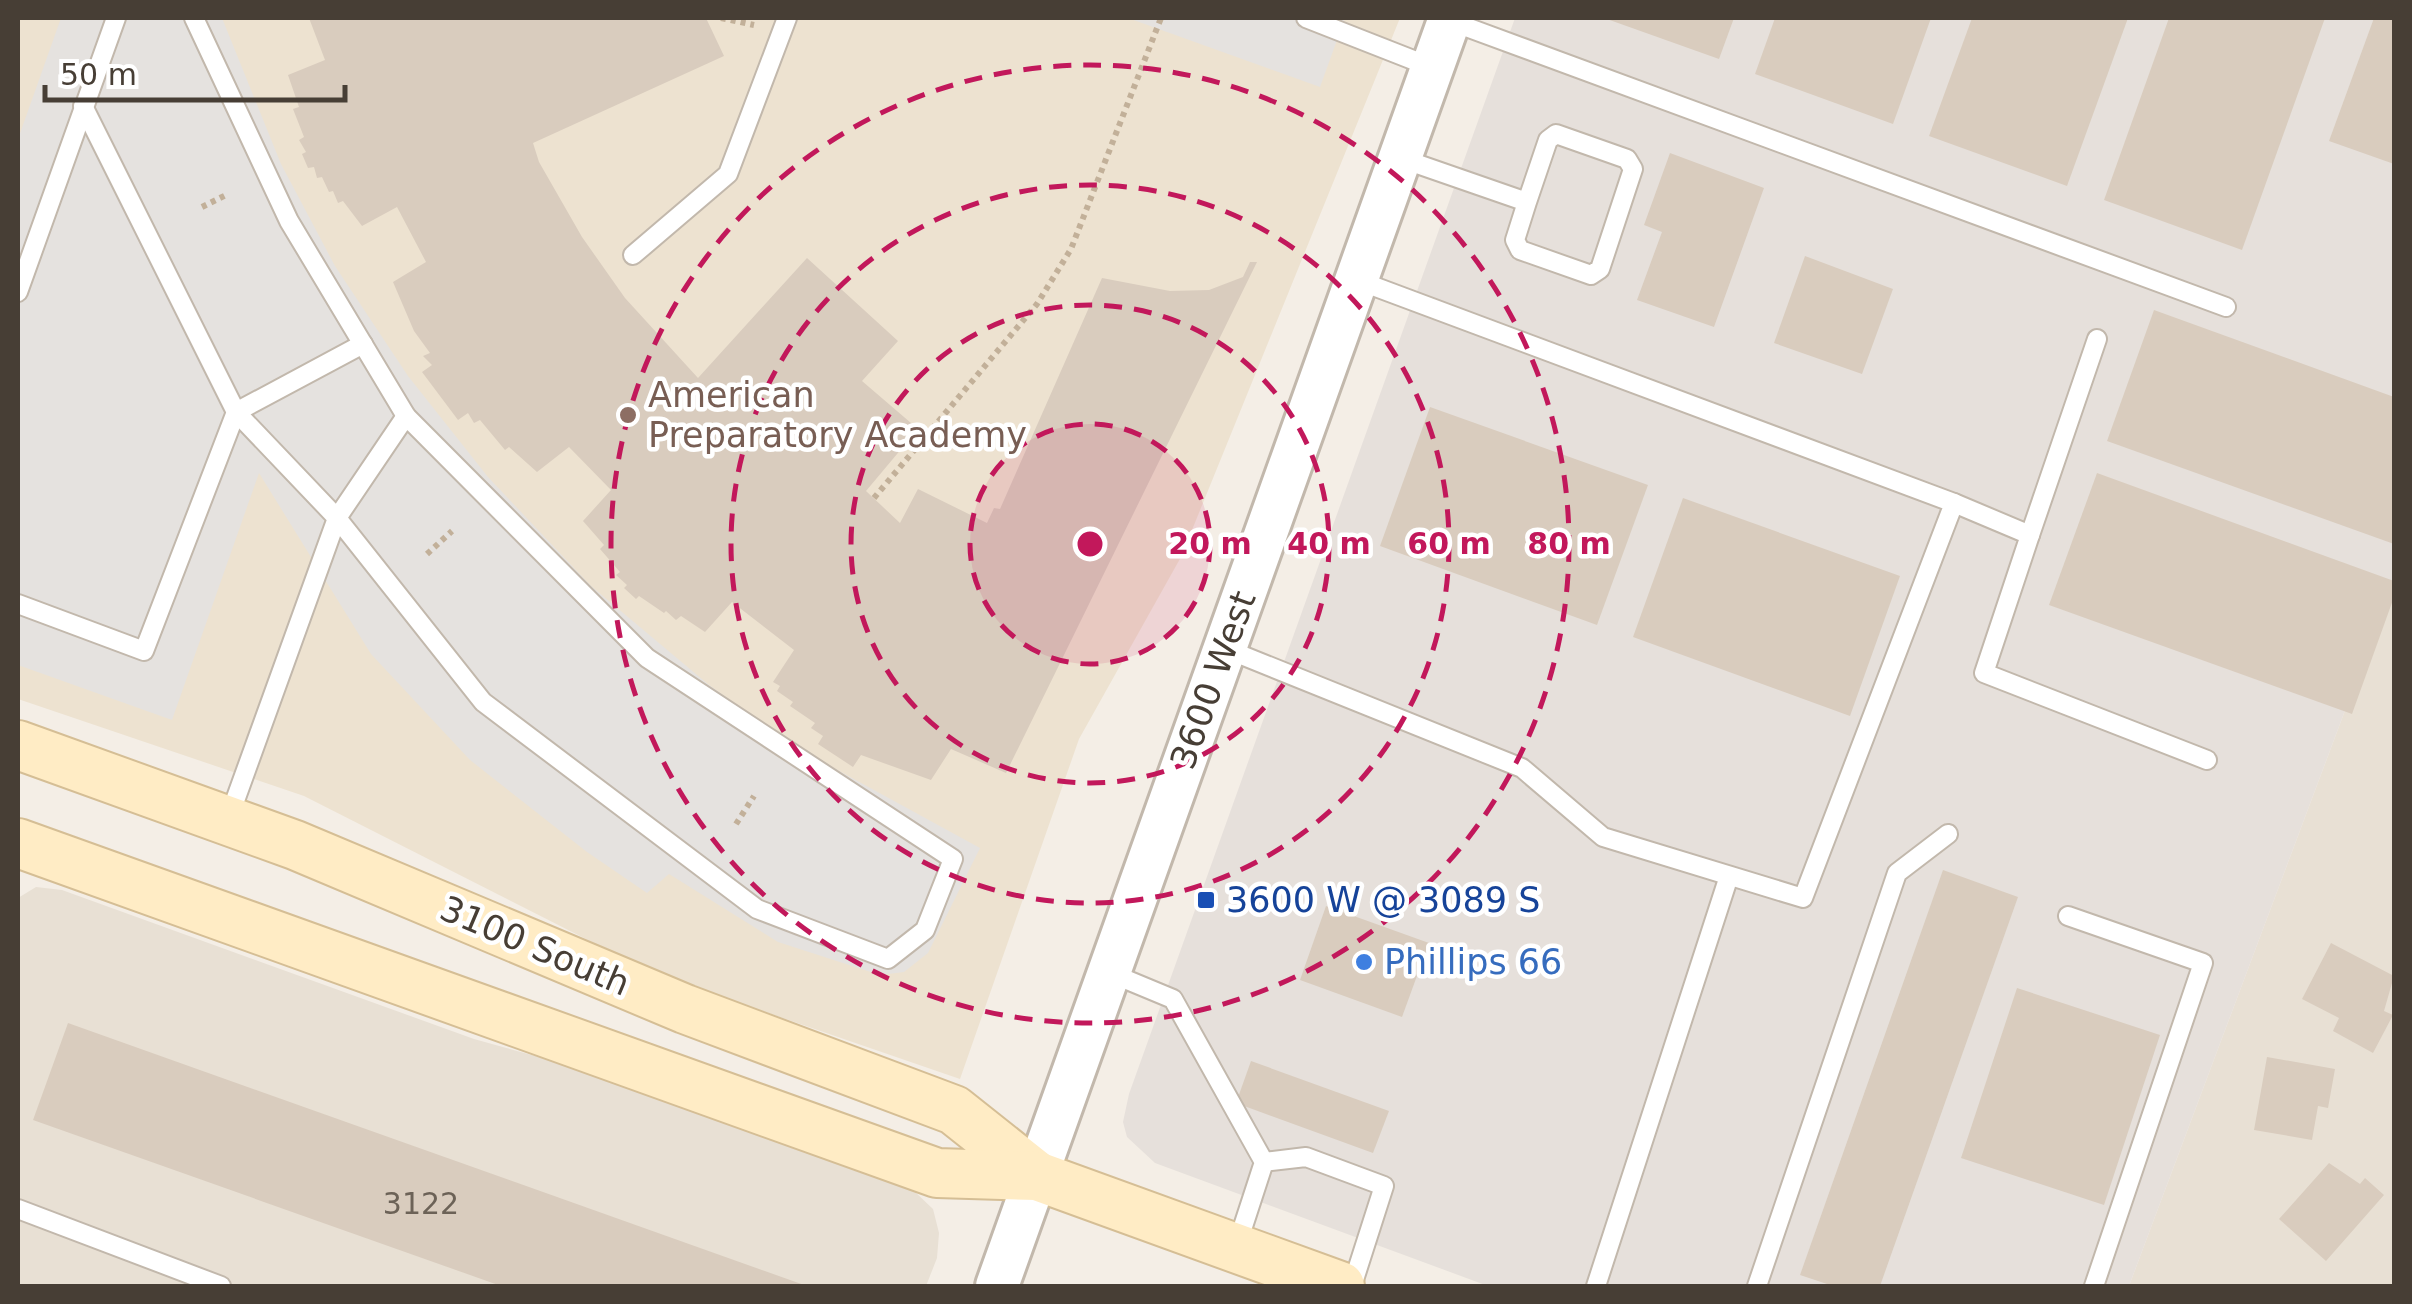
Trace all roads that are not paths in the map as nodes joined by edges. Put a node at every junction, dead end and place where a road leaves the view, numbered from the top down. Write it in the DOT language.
graph roads {
  1 [pos="116,18"];
  2 [pos="194,18"];
  3 [pos="786,18"];
  4 [pos="1306,18"];
  5 [pos="1450,19"];
  6 [pos="1432,67"];
  7 [pos="84,106"];
  8 [pos="1400,157"];
  9 [pos="1527,202"];
  10 [pos="633,255"];
  11 [pos="1356,280"];
  12 [pos="18,292"];
  13 [pos="2226,307"];
  14 [pos="2098,339"];
  15 [pos="362,344"];
  16 [pos="236,412"];
  17 [pos="406,416"];
  18 [pos="1954,504"];
  19 [pos="338,518"];
  20 [pos="2030,536"];
  21 [pos="18,604"];
  22 [pos="1224,648"];
  23 [pos="18,745"];
  24 [pos="2207,760"];
  25 [pos="228,820"];
  26 [pos="1948,834"];
  27 [pos="18,842"];
  28 [pos="1729,876"];
  29 [pos="2068,916"];
  30 [pos="1108,972"];
  31 [pos="1264,1162"];
  32 [pos="1036,1176"];
  33 [pos="18,1209"];
  34 [pos="1236,1248"];
  35 [pos="221,1286"];
  36 [pos="997,1286"];
  37 [pos="1340,1286"];
  38 [pos="1352,1286"];
  39 [pos="1596,1286"];
  40 [pos="1757,1286"];
  41 [pos="2094,1286"];
  1 -- 7 [label="lane"];
  2 -- 15 [label="lane"];
  3 -- 10 [label="lane"];
  4 -- 6 [label="lane"];
  5 -- 6 [label="street, 3600 West"];
  5 -- 13 [label="lane"];
  6 -- 8 [label="street, 3600 West"];
  7 -- 12 [label="lane"];
  7 -- 16 [label="lane"];
  8 -- 9 [label="lane"];
  8 -- 11 [label="street, 3600 West"];
  9 -- 9 [label="lane"];
  11 -- 18 [label="lane"];
  11 -- 22 [label="street, 3600 West"];
  14 -- 20 [label="lane"];
  15 -- 16 [label="lane"];
  15 -- 17 [label="lane"];
  16 -- 19 [label="lane"];
  16 -- 21 [label="lane"];
  17 -- 19 [label="lane"];
  17 -- 19 [label="lane"];
  18 -- 20 [label="lane"];
  18 -- 28 [label="lane"];
  19 -- 25 [label="lane"];
  20 -- 24 [label="lane"];
  22 -- 28 [label="lane"];
  22 -- 30 [label="street, 3600 West"];
  23 -- 25 [label="main road, 3100 South"];
  25 -- 32 [label="main road, 3100 South"];
  26 -- 40 [label="lane"];
  27 -- 32 [label="main road, 3100 South"];
  28 -- 39 [label="lane"];
  29 -- 41 [label="lane"];
  30 -- 31 [label="lane"];
  30 -- 32 [label="street, 3600 West"];
  31 -- 34 [label="lane"];
  31 -- 38 [label="lane"];
  32 -- 34 [label="main road, 3100 South"];
  32 -- 36 [label="street, 3600 West"];
  33 -- 35 [label="lane"];
  34 -- 37 [label="main road, 3100 South"];
}
